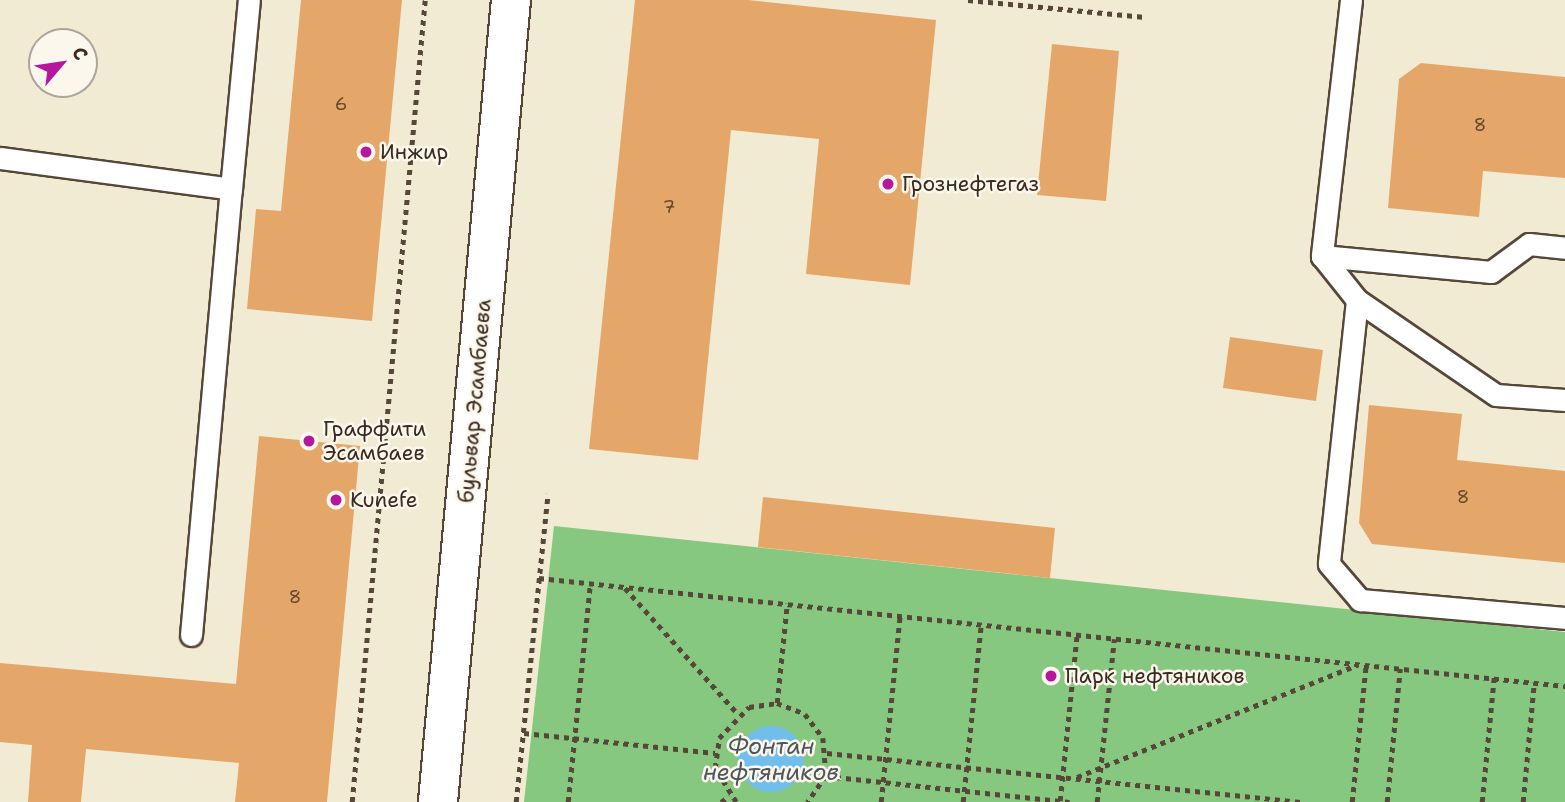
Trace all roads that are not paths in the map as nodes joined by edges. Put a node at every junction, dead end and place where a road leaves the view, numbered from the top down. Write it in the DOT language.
graph roads {
  1 [pos="249,0"];
  2 [pos="511,0"];
  3 [pos="1351,0"];
  4 [pos="0,158"];
  5 [pos="231,189"];
  6 [pos="1565,248"];
  7 [pos="1322,256"];
  8 [pos="1356,300"];
  9 [pos="1565,400"];
  10 [pos="1565,618"];
  11 [pos="191,635"];
  12 [pos="438,802"];
  1 -- 5 [label="lane"];
  2 -- 12 [label="street, бульвар Эсамбаева"];
  3 -- 7 [label="lane"];
  4 -- 5 [label="lane"];
  5 -- 11 [label="lane"];
  6 -- 7 [label="lane"];
  7 -- 8 [label="lane"];
  8 -- 9 [label="lane"];
  8 -- 10 [label="lane"];
}
